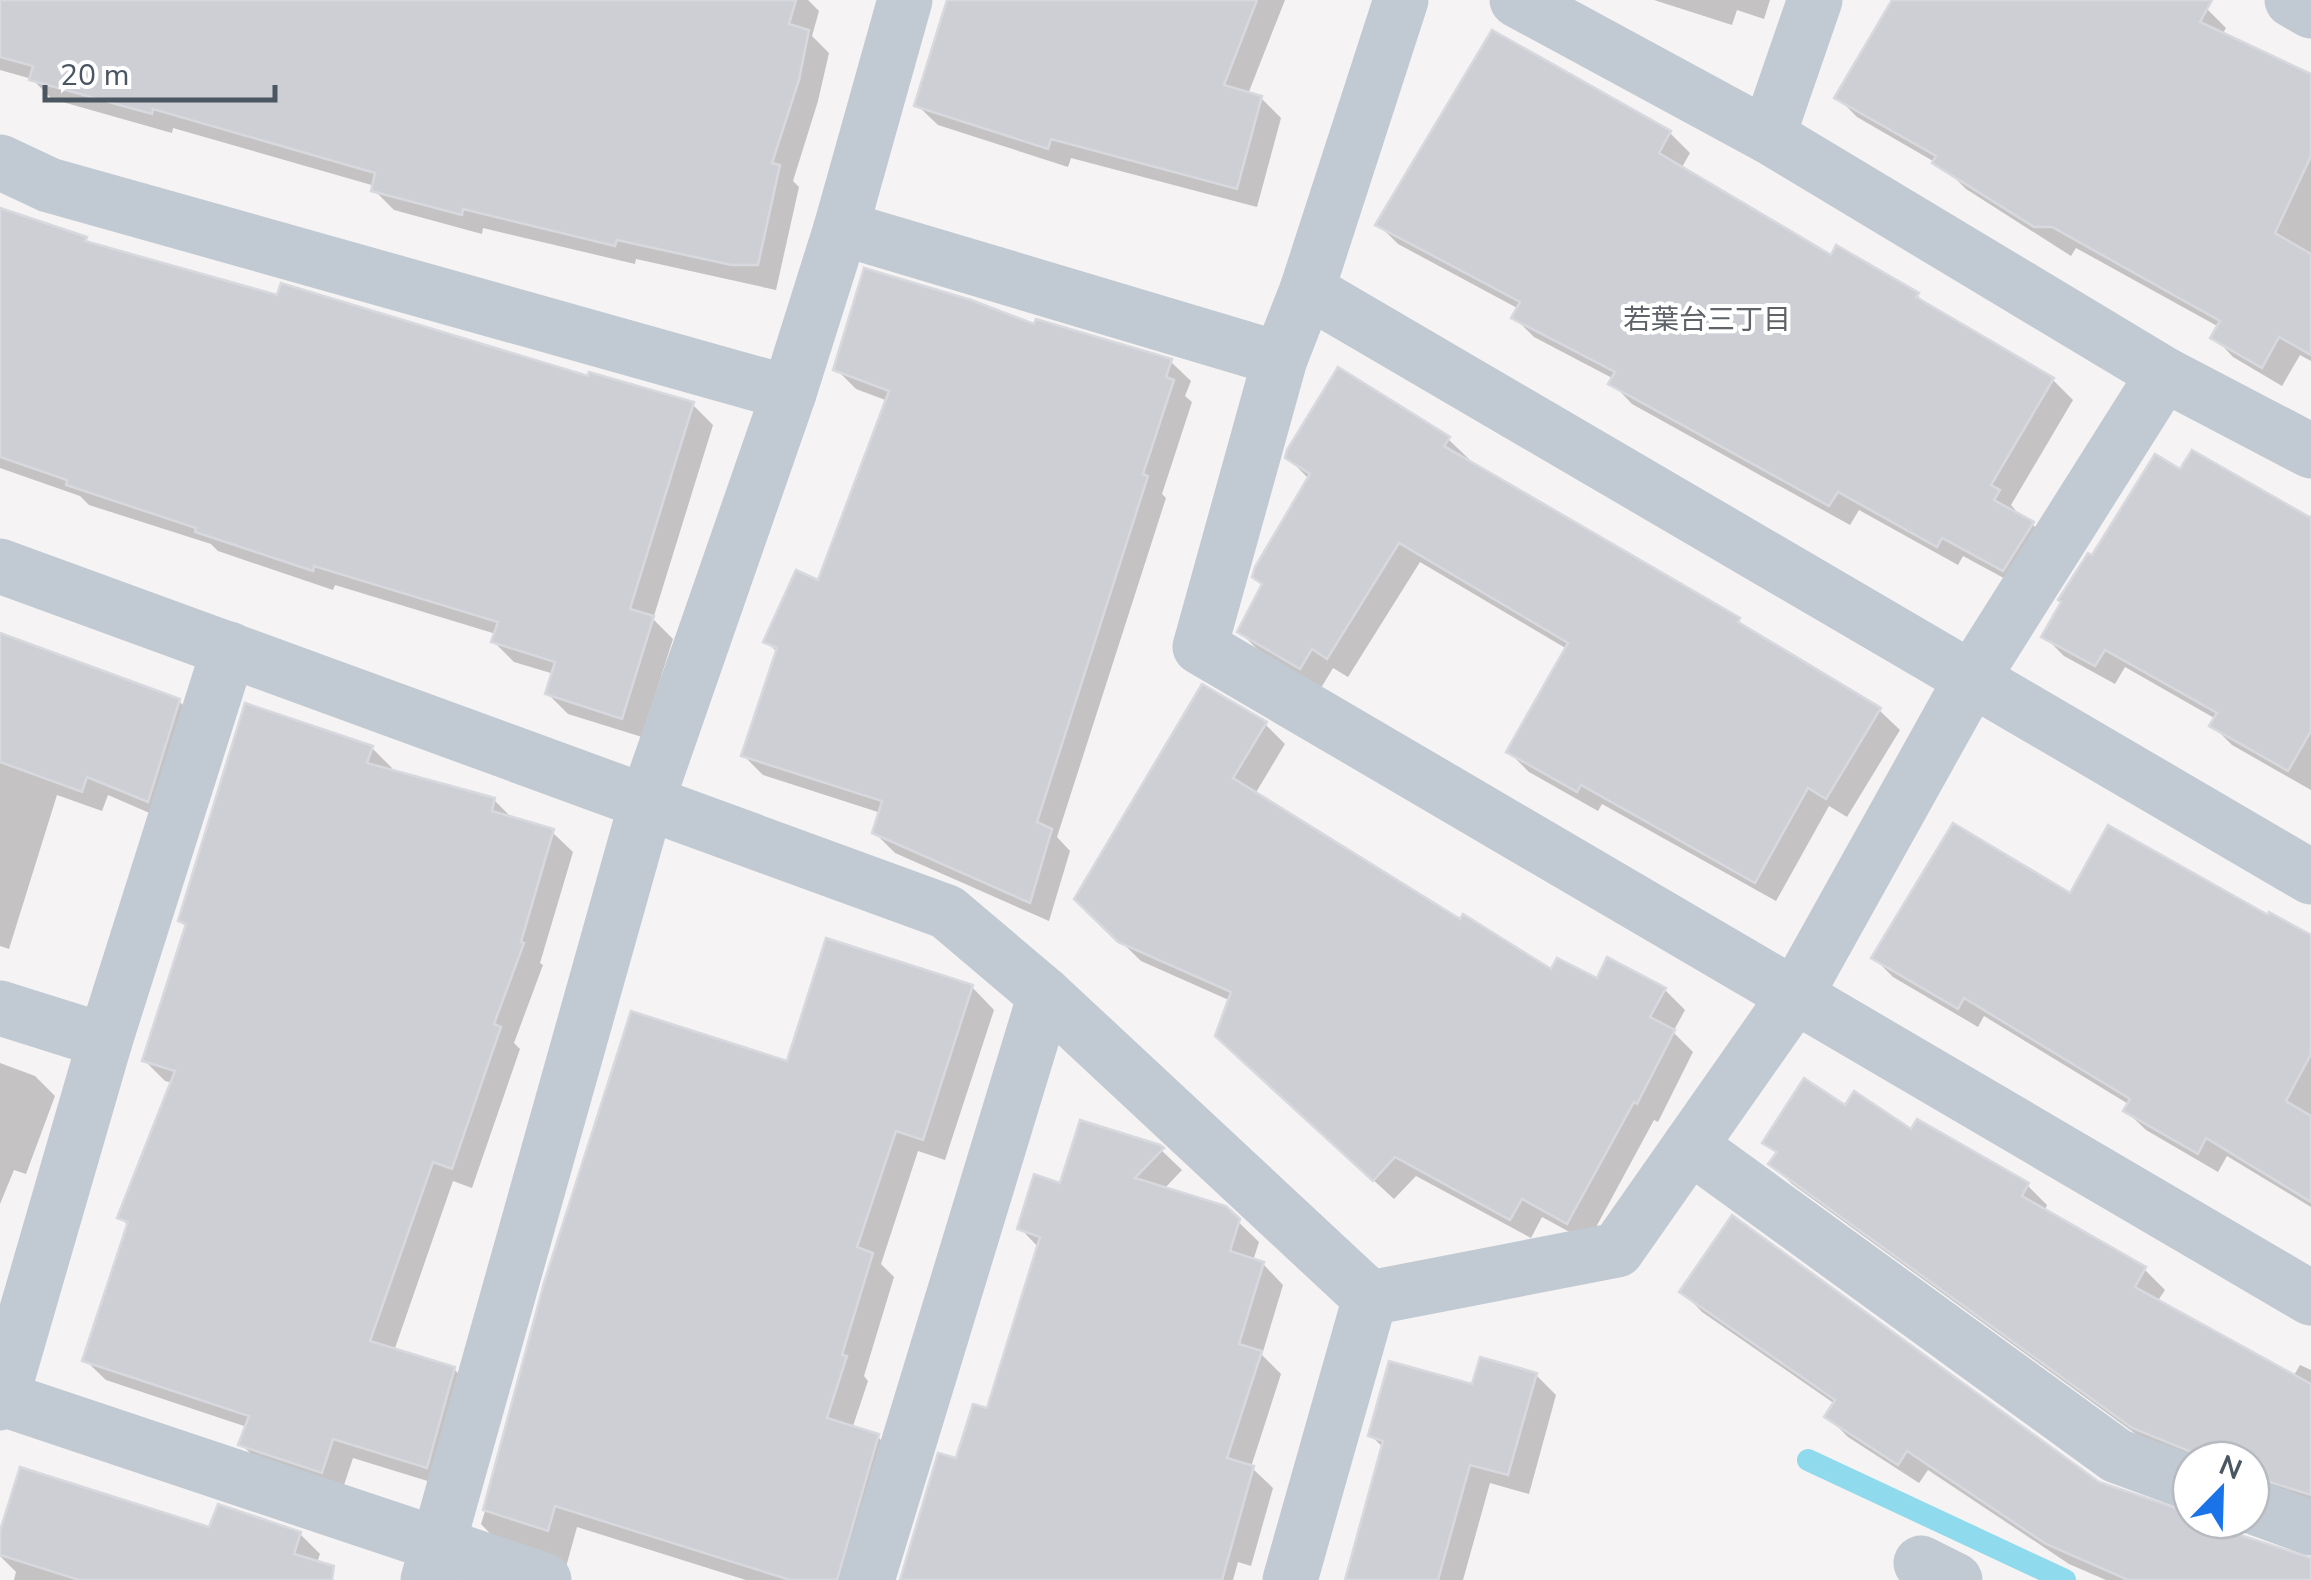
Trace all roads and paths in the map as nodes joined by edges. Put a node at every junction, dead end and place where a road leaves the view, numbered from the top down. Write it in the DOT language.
graph roads {
  1 [pos="905,0"];
  2 [pos="1401,0"];
  3 [pos="1517,0"];
  4 [pos="1815,0"];
  5 [pos="2292,0"];
  6 [pos="2311,12"];
  7 [pos="1768,136"];
  8 [pos="0,162"];
  9 [pos="841,228"];
  10 [pos="1307,290"];
  11 [pos="1280,359"];
  12 [pos="2164,374"];
  13 [pos="789,393"];
  14 [pos="2311,451"];
  15 [pos="0,566"];
  16 [pos="229,649"];
  17 [pos="1970,680"];
  18 [pos="647,801"];
  19 [pos="2311,877"];
  20 [pos="1045,995"];
  21 [pos="1796,996"];
  22 [pos="0,1008"];
  23 [pos="105,1041"];
  24 [pos="1690,1146"];
  25 [pos="1370,1298"];
  26 [pos="2311,1298"];
  27 [pos="0,1400"];
  28 [pos="2171,1476"];
  29 [pos="2271,1513"];
  30 [pos="2311,1528"];
  31 [pos="433,1563"];
  32 [pos="544,1580"];
  33 [pos="868,1580"];
  34 [pos="1290,1580"];
  1 -- 9 [label="street"];
  2 -- 10 [label="street"];
  3 -- 7 [label="street"];
  4 -- 7 [label="street"];
  5 -- 6 [label="street"];
  7 -- 12 [label="street"];
  8 -- 13 [label="street"];
  9 -- 11 [label="street"];
  9 -- 13 [label="street"];
  10 -- 11 [label="street"];
  10 -- 17 [label="street"];
  11 -- 21 [label="street"];
  12 -- 14 [label="street"];
  12 -- 17 [label="street"];
  13 -- 18 [label="street"];
  15 -- 16 [label="street"];
  16 -- 18 [label="street"];
  16 -- 23 [label="street"];
  17 -- 19 [label="street"];
  17 -- 21 [label="street"];
  18 -- 20 [label="street"];
  18 -- 31 [label="street"];
  20 -- 25 [label="street"];
  20 -- 33 [label="street"];
  21 -- 24 [label="street"];
  21 -- 26 [label="street"];
  22 -- 23 [label="street"];
  23 -- 27 [label="street"];
  24 -- 25 [label="street"];
  24 -- 28 [label="street"];
  25 -- 34 [label="street"];
  27 -- 31 [label="street"];
  29 -- 30 [label="street"];
  31 -- 32 [label="street"];
}
